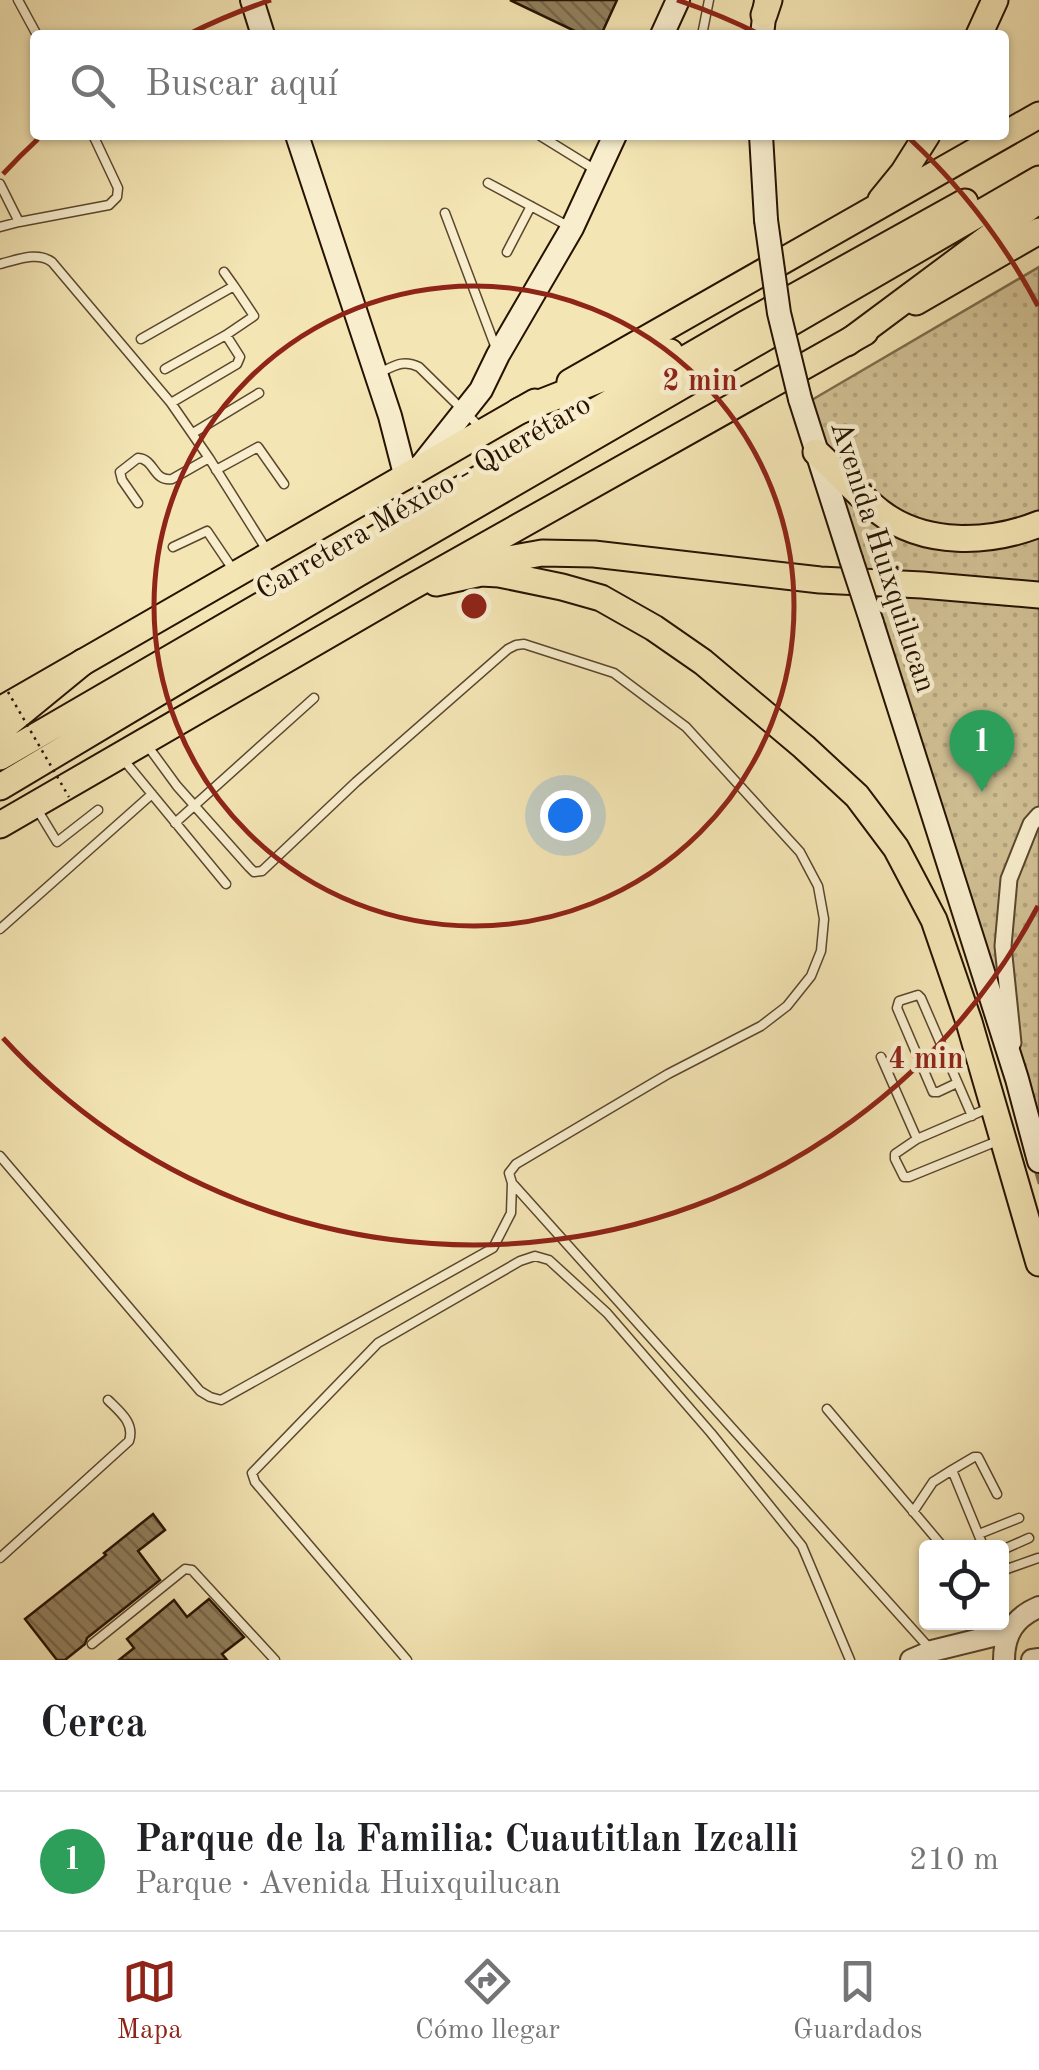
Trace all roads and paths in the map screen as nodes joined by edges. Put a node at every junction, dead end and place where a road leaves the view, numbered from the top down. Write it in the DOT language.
graph roads {
  1 [pos="18,0"];
  2 [pos="252,0"];
  3 [pos="678,0"];
  4 [pos="709,0"];
  5 [pos="995,0"];
  6 [pos="34,30"];
  7 [pos="262,30"];
  8 [pos="664,30"];
  9 [pos="703,30"];
  10 [pos="980,30"];
  11 [pos="1039,115"];
  12 [pos="1009,132"];
  13 [pos="95,140"];
  14 [pos="299,140"];
  15 [pos="547,140"];
  16 [pos="613,140"];
  17 [pos="761,140"];
  18 [pos="924,140"];
  19 [pos="996,140"];
  20 [pos="1039,161"];
  21 [pos="598,172"];
  22 [pos="1039,179"];
  23 [pos="488,183"];
  24 [pos="0,184"];
  25 [pos="1039,200"];
  26 [pos="530,206"];
  27 [pos="871,212"];
  28 [pos="445,213"];
  29 [pos="19,222"];
  30 [pos="0,227"];
  31 [pos="572,228"];
  32 [pos="1039,231"];
  33 [pos="508,252"];
  34 [pos="0,264"];
  35 [pos="224,272"];
  36 [pos="234,286"];
  37 [pos="745,324"];
  38 [pos="226,335"];
  39 [pos="141,339"];
  40 [pos="847,343"];
  41 [pos="498,355"];
  42 [pos="166,369"];
  43 [pos="376,374"];
  44 [pos="259,393"];
  45 [pos="171,404"];
  46 [pos="464,411"];
  47 [pos="519,411"];
  48 [pos="484,431"];
  49 [pos="192,433"];
  50 [pos="816,452"];
  51 [pos="209,458"];
  52 [pos="216,470"];
  53 [pos="411,475"];
  54 [pos="284,484"];
  55 [pos="138,503"];
  56 [pos="1039,524"];
  57 [pos="173,547"];
  58 [pos="270,556"];
  59 [pos="481,573"];
  60 [pos="236,575"];
  61 [pos="406,590"];
  62 [pos="1039,594"];
  63 [pos="83,662"];
  64 [pos="314,698"];
  65 [pos="4,701"];
  66 [pos="0,730"];
  67 [pos="145,741"];
  68 [pos="0,756"];
  69 [pos="120,756"];
  70 [pos="0,788"];
  71 [pos="152,794"];
  72 [pos="68,796"];
  73 [pos="35,805"];
  74 [pos="194,806"];
  75 [pos="98,810"];
  76 [pos="1039,815"];
  77 [pos="175,823"];
  78 [pos="0,825"];
  79 [pos="226,884"];
  80 [pos="0,929"];
  81 [pos="974,947"];
  82 [pos="880,1057"];
  83 [pos="1017,1079"];
  84 [pos="957,1083"];
  85 [pos="984,1101"];
  86 [pos="1003,1139"];
  87 [pos="918,1140"];
  88 [pos="0,1156"];
  89 [pos="1039,1160"];
  90 [pos="512,1183"];
  91 [pos="1039,1263"];
  92 [pos="108,1400"];
  93 [pos="827,1409"];
  94 [pos="952,1470"];
  95 [pos="997,1494"];
  96 [pos="913,1512"];
  97 [pos="1019,1518"];
  98 [pos="979,1534"];
  99 [pos="1029,1538"];
  100 [pos="937,1540"];
  101 [pos="981,1540"];
  102 [pos="1009,1547"];
  103 [pos="0,1558"];
  104 [pos="1038,1558"];
  105 [pos="1009,1568"];
  106 [pos="1039,1607"];
  107 [pos="994,1631"];
  108 [pos="92,1644"];
  109 [pos="932,1651"];
  110 [pos="275,1660"];
  111 [pos="407,1660"];
  112 [pos="850,1660"];
  113 [pos="911,1660"];
  114 [pos="1004,1660"];
  115 [pos="1032,1660"];
  116 [pos="1039,1660"];
  1 -- 6 [label="lane"];
  2 -- 7 [label="main road"];
  3 -- 8 [label="main road"];
  4 -- 9 [label="lane"];
  5 -- 10 [label="main road"];
  11 -- 12 [label="main road"];
  13 -- 29 [label="lane"];
  14 -- 43 [label="main road"];
  15 -- 21 [label="lane"];
  16 -- 21 [label="main road"];
  17 -- 50 [label="main road, Avenida Huixquilucan, bridge"];
  18 -- 27 [label="main road"];
  19 -- 27 [label="main road"];
  20 -- 37 [label="main road, Carretera México - Querétaro"];
  21 -- 31 [label="main road"];
  22 -- 70 [label="main road, Carretera México - Querétaro"];
  23 -- 26 [label="lane"];
  24 -- 29 [label="lane"];
  25 -- 40 [label="main road"];
  26 -- 31 [label="lane"];
  26 -- 33 [label="lane"];
  27 -- 47 [label="main road"];
  28 -- 41 [label="lane"];
  29 -- 30 [label="lane"];
  31 -- 41 [label="main road"];
  32 -- 40 [label="main road"];
  34 -- 45 [label="lane"];
  35 -- 36 [label="lane"];
  36 -- 38 [label="lane"];
  36 -- 39 [label="lane"];
  37 -- 47 [label="main road"];
  37 -- 68 [label="main road, Carretera México - Querétaro"];
  38 -- 42 [label="lane"];
  38 -- 45 [label="lane"];
  40 -- 61 [label="main road"];
  41 -- 46 [label="main road"];
  43 -- 46 [label="lane"];
  43 -- 53 [label="main road"];
  44 -- 49 [label="lane"];
  45 -- 49 [label="lane"];
  46 -- 48 [label="lane"];
  46 -- 53 [label="main road"];
  47 -- 48 [label="main road"];
  48 -- 53 [label="main road"];
  49 -- 51 [label="lane"];
  50 -- 56 [label="main road"];
  50 -- 81 [label="main road, Avenida Huixquilucan, bridge"];
  51 -- 52 [label="lane"];
  51 -- 55 [label="lane"];
  52 -- 54 [label="lane"];
  52 -- 58 [label="lane"];
  53 -- 58 [label="main road"];
  57 -- 60 [label="lane"];
  58 -- 60 [label="main road"];
  59 -- 61 [label="main road"];
  59 -- 62 [label="main road"];
  59 -- 85 [label="main road"];
  60 -- 63 [label="main road"];
  61 -- 67 [label="main road"];
  63 -- 65 [label="main road"];
  63 -- 66 [label="main road"];
  64 -- 74 [label="lane"];
  65 -- 72 [label="path, bridge"];
  67 -- 69 [label="main road"];
  67 -- 74 [label="lane"];
  69 -- 71 [label="lane"];
  69 -- 73 [label="main road"];
  71 -- 77 [label="lane"];
  71 -- 80 [label="lane"];
  73 -- 75 [label="lane"];
  73 -- 78 [label="main road"];
  74 -- 77 [label="lane"];
  74 -- 90 [label="lane"];
  76 -- 83 [label="street"];
  77 -- 79 [label="lane"];
  81 -- 83 [label="main road, Avenida Huixquilucan"];
  81 -- 85 [label="main road"];
  82 -- 87 [label="lane"];
  83 -- 89 [label="main road, Avenida Huixquilucan"];
  84 -- 84 [label="lane"];
  84 -- 85 [label="lane"];
  85 -- 86 [label="main road"];
  85 -- 87 [label="lane"];
  86 -- 87 [label="lane"];
  86 -- 91 [label="main road"];
  88 -- 90 [label="lane"];
  90 -- 109 [label="lane"];
  92 -- 103 [label="lane"];
  93 -- 96 [label="lane"];
  94 -- 95 [label="lane"];
  94 -- 96 [label="lane"];
  94 -- 98 [label="lane"];
  96 -- 100 [label="lane"];
  97 -- 98 [label="lane"];
  98 -- 101 [label="lane"];
  99 -- 102 [label="lane"];
  104 -- 105 [label="lane"];
  106 -- 107 [label="street"];
  107 -- 109 [label="street"];
  107 -- 114 [label="street"];
  108 -- 110 [label="lane"];
  109 -- 113 [label="street"];
  111 -- 112 [label="lane"];
  115 -- 116 [label="street"];
}
